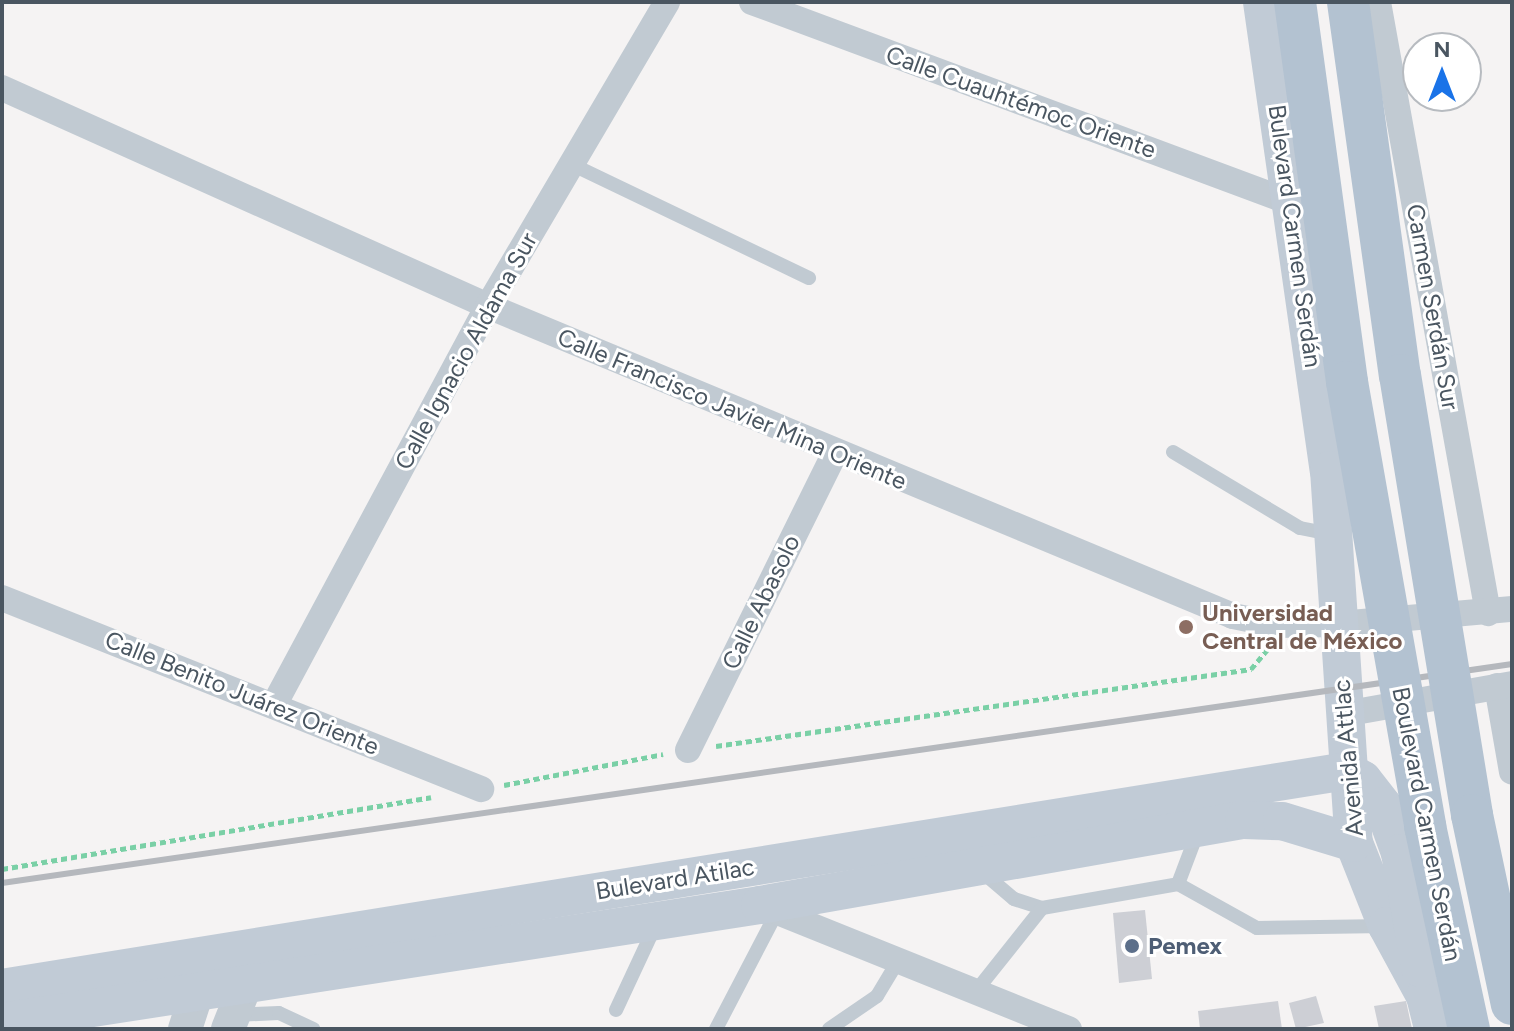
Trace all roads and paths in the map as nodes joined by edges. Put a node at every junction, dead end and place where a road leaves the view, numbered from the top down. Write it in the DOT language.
graph roads {
  1 [pos="667,2"];
  2 [pos="752,2"];
  3 [pos="1262,2"];
  4 [pos="1295,2"];
  5 [pos="1348,2"];
  6 [pos="1378,2"];
  7 [pos="2,88"];
  8 [pos="571,164"];
  9 [pos="1290,202"];
  10 [pos="809,278"];
  11 [pos="488,306"];
  12 [pos="1173,452"];
  13 [pos="834,454"];
  14 [pos="1329,470"];
  15 [pos="1332,535"];
  16 [pos="2,598"];
  17 [pos="1500,611"];
  18 [pos="1339,624"];
  19 [pos="1277,625"];
  20 [pos="1505,685"];
  21 [pos="274,705"];
  22 [pos="1344,714"];
  23 [pos="688,750"];
  24 [pos="1347,771"];
  25 [pos="1512,772"];
  26 [pos="481,789"];
  27 [pos="1198,811"];
  28 [pos="1354,843"];
  29 [pos="976,867"];
  30 [pos="2,869"];
  31 [pos="1178,884"];
  32 [pos="1042,908"];
  33 [pos="768,909"];
  34 [pos="649,922"];
  35 [pos="1387,926"];
  36 [pos="191,958"];
  37 [pos="898,961"];
  38 [pos="2,988"];
  39 [pos="976,991"];
  40 [pos="236,995"];
  41 [pos="1512,1004"];
  42 [pos="616,1010"];
  43 [pos="190,1012"];
  44 [pos="1429,1013"];
  45 [pos="14,1020"];
  46 [pos="1066,1028"];
  47 [pos="74,1029"];
  48 [pos="314,1029"];
  49 [pos="716,1029"];
  50 [pos="829,1029"];
  51 [pos="1469,1029"];
  1 -- 8 [label="street, Calle Ignacio Aldama Sur"];
  2 -- 9 [label="street, Calle Cuauhtémoc Oriente"];
  3 -- 9 [label="main road, Bulevard Carmen Serdán"];
  4 -- 51 [label="main road, Boulevard Carmen Serdán, bridge"];
  5 -- 41 [label="main road, Boulevard Carmen Serdán, bridge"];
  6 -- 17 [label="street, Carmen Serdán Sur"];
  7 -- 11 [label="street, Calle Francisco Javier Mina Oriente"];
  8 -- 10 [label="lane"];
  8 -- 11 [label="street, Calle Ignacio Aldama Sur"];
  9 -- 14 [label="main road, Bulevard Carmen Serdán"];
  11 -- 13 [label="street, Calle Francisco Javier Mina Oriente"];
  11 -- 21 [label="street, Calle Ignacio Aldama Sur"];
  12 -- 15 [label="lane"];
  13 -- 19 [label="street, Calle Francisco Javier Mina Oriente"];
  13 -- 23 [label="street, Calle Abasolo"];
  14 -- 15 [label="main road, Avenida Attlac"];
  15 -- 18 [label="main road, Avenida Attlac"];
  16 -- 21 [label="street, Calle Benito Juárez Oriente"];
  17 -- 18 [label="street, Calle Francisco Javier Mina Oriente"];
  18 -- 19 [label="street, Calle Francisco Javier Mina Oriente"];
  18 -- 22 [label="main road, Avenida Attlac"];
  19 -- 23 [label="path"];
  20 -- 22 [label="street"];
  20 -- 25 [label="street"];
  21 -- 26 [label="street, Calle Benito Juárez Oriente"];
  22 -- 24 [label="main road, Avenida Attlac"];
  23 -- 26 [label="path"];
  24 -- 27 [label="main road, Bulevard Atilac"];
  24 -- 28 [label="main road, Avenida Attlac"];
  24 -- 44 [label="main road"];
  26 -- 30 [label="path"];
  27 -- 28 [label="main road, Bulevard Atilac"];
  27 -- 29 [label="main road, Bulevard Atilac"];
  27 -- 31 [label="lane"];
  27 -- 40 [label="main road, Bulevard Atilac"];
  28 -- 35 [label="main road, Avenida Attlac"];
  29 -- 32 [label="lane"];
  29 -- 33 [label="main road, Bulevard Atilac"];
  31 -- 32 [label="lane"];
  31 -- 35 [label="lane"];
  32 -- 39 [label="lane"];
  33 -- 34 [label="main road, Bulevard Atilac"];
  33 -- 37 [label="street"];
  33 -- 49 [label="lane"];
  34 -- 40 [label="main road, Bulevard Atilac"];
  34 -- 42 [label="lane"];
  35 -- 44 [label="main road, Avenida Attlac"];
  36 -- 38 [label="main road, Bulevard Atilac"];
  36 -- 40 [label="main road, Bulevard Atilac"];
  36 -- 43 [label="street"];
  37 -- 39 [label="street"];
  37 -- 50 [label="lane"];
  39 -- 46 [label="street"];
  40 -- 43 [label="main road"];
  40 -- 48 [label="lane"];
  43 -- 45 [label="main road"];
  45 -- 47 [label="main road"];
}
